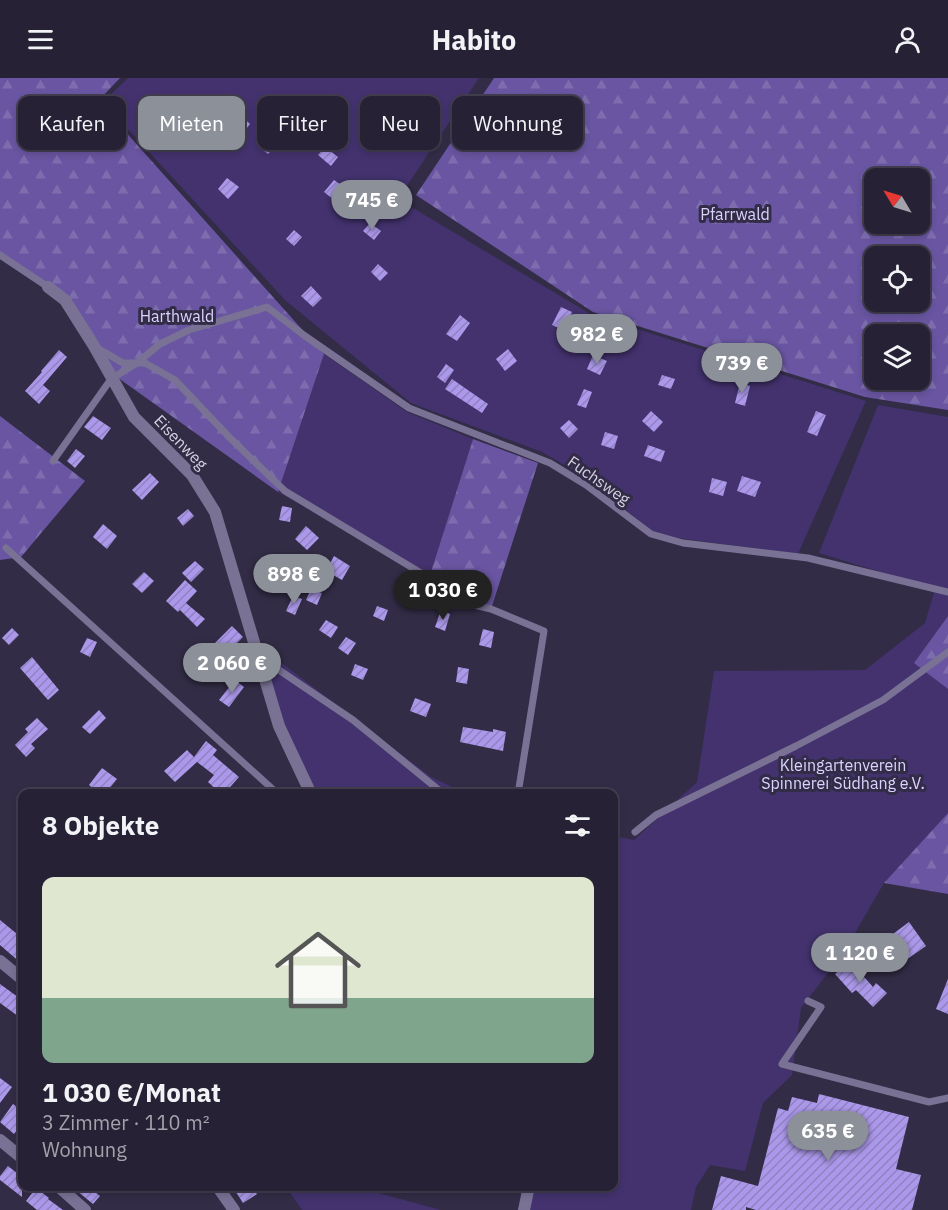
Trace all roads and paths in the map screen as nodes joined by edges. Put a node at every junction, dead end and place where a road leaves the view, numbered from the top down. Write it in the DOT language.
graph roads {
  1 [pos="0,255"];
  2 [pos="48,286"];
  3 [pos="94,346"];
  4 [pos="137,363"];
  5 [pos="111,379"];
  6 [pos="53,460"];
  7 [pos="6,548"];
  8 [pos="948,592"];
  9 [pos="948,651"];
  10 [pos="259,661"];
  11 [pos="272,789"];
  12 [pos="310,789"];
  13 [pos="440,789"];
  14 [pos="519,789"];
  15 [pos="635,832"];
  16 [pos="0,961"];
  17 [pos="18,976"];
  18 [pos="808,1001"];
  19 [pos="948,1098"];
  20 [pos="0,1140"];
  21 [pos="18,1155"];
  22 [pos="64,1191"];
  23 [pos="221,1191"];
  24 [pos="528,1191"];
  25 [pos="85,1210"];
  26 [pos="234,1210"];
  27 [pos="525,1210"];
  1 -- 2 [label="lane, Eisenweg"];
  2 -- 3 [label="street, Eisenweg"];
  3 -- 4 [label="lane"];
  3 -- 5 [label="street, Eisenweg"];
  4 -- 5 [label="lane"];
  4 -- 8 [label="lane, Fuchsweg"];
  4 -- 14 [label="lane"];
  5 -- 6 [label="lane"];
  5 -- 10 [label="street, Eisenweg"];
  7 -- 11 [label="lane"];
  9 -- 15 [label="lane"];
  10 -- 12 [label="street, Eisenweg"];
  10 -- 13 [label="lane"];
  16 -- 17 [label="street"];
  18 -- 19 [label="lane"];
  20 -- 21 [label="street"];
  22 -- 25 [label="street"];
  23 -- 26 [label="street"];
  24 -- 27 [label="street"];
}
